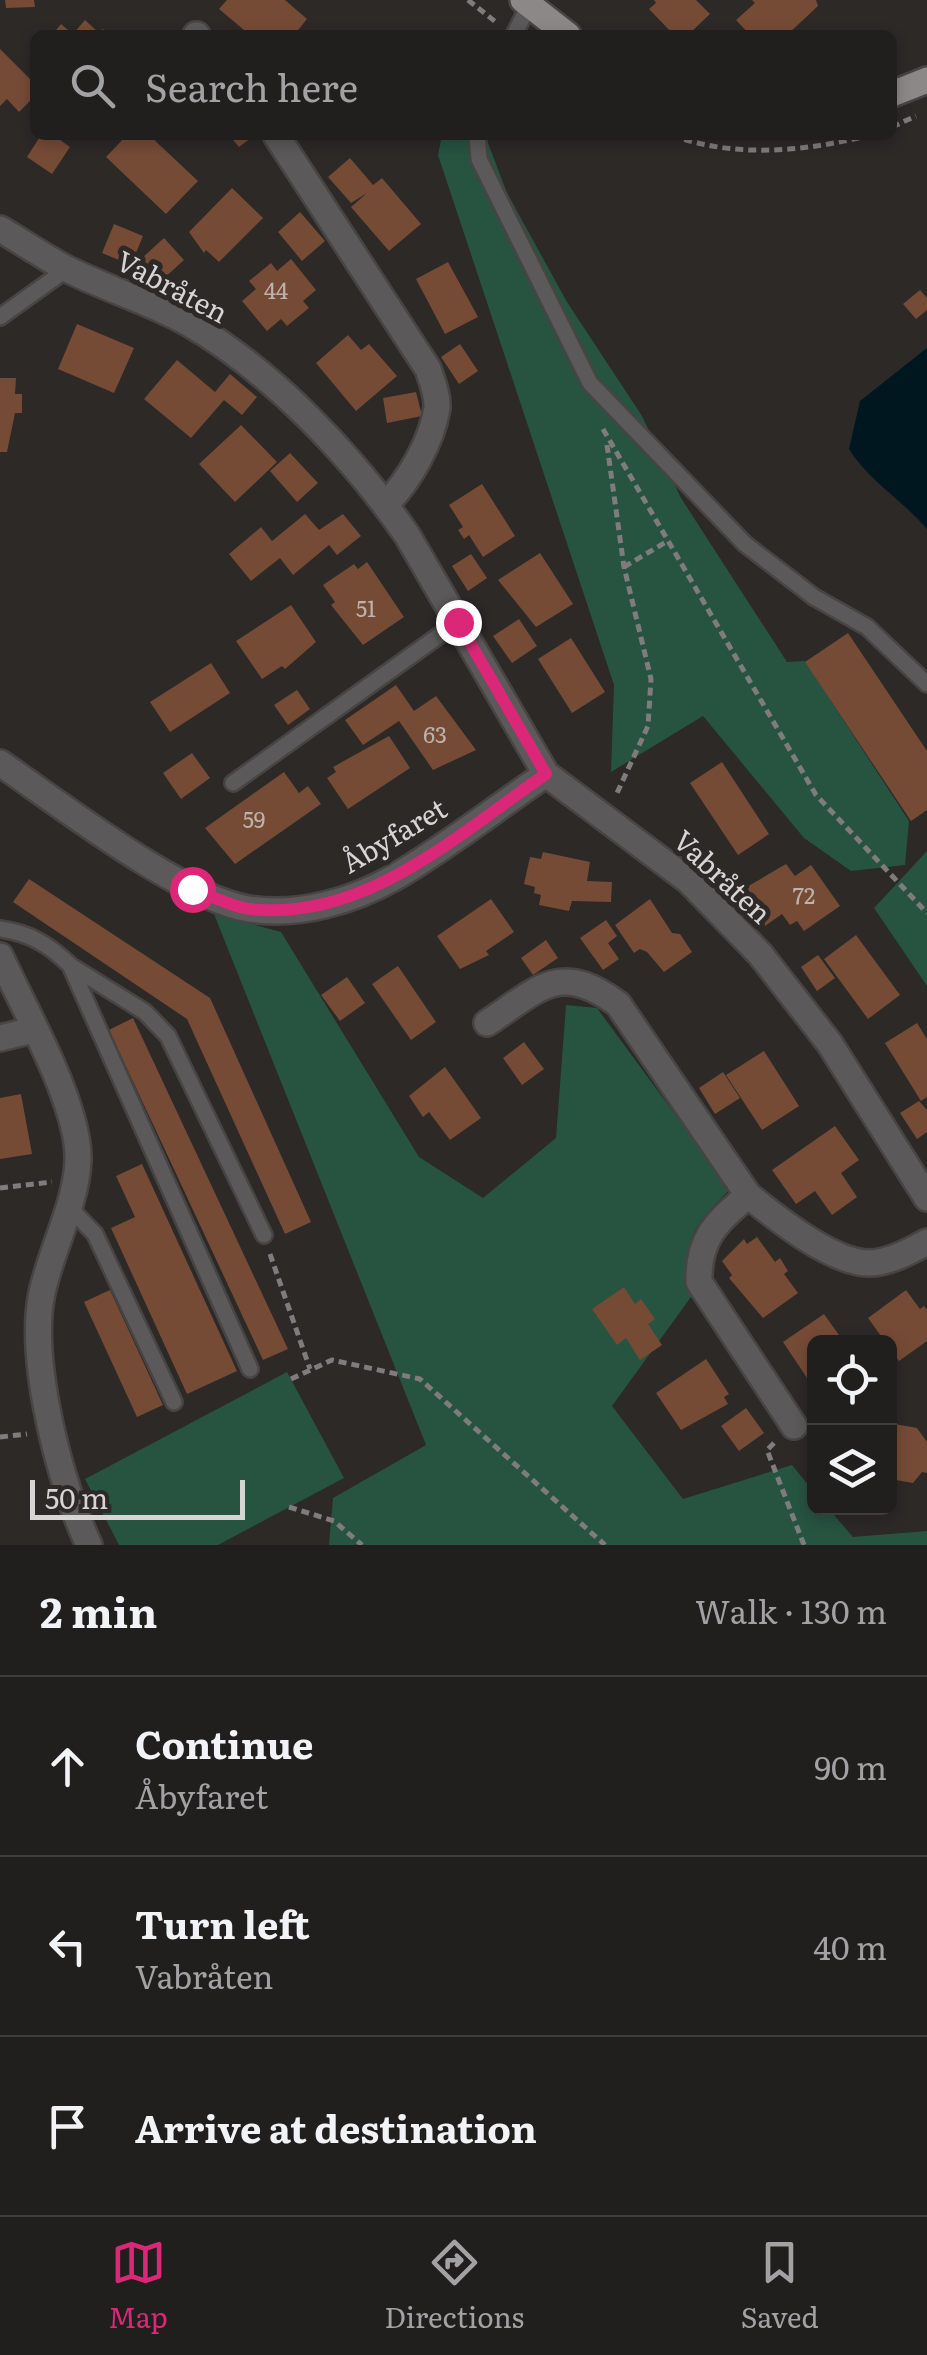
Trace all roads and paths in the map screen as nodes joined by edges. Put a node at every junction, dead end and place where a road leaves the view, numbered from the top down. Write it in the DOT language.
graph roads {
  1 [pos="468,0"];
  2 [pos="526,3"];
  3 [pos="507,30"];
  4 [pos="561,30"];
  5 [pos="927,80"];
  6 [pos="897,92"];
  7 [pos="927,110"];
  8 [pos="897,125"];
  9 [pos="279,140"];
  10 [pos="477,140"];
  11 [pos="690,140"];
  12 [pos="846,140"];
  13 [pos="0,229"];
  14 [pos="67,269"];
  15 [pos="0,317"];
  16 [pos="590,383"];
  17 [pos="606,442"];
  18 [pos="386,504"];
  19 [pos="666,542"];
  20 [pos="624,567"];
  21 [pos="458,622"];
  22 [pos="927,684"];
  23 [pos="0,763"];
  24 [pos="546,774"];
  25 [pos="233,784"];
  26 [pos="606,818"];
  27 [pos="927,913"];
  28 [pos="0,929"];
  29 [pos="0,956"];
  30 [pos="70,965"];
  31 [pos="487,1023"];
  32 [pos="33,1030"];
  33 [pos="0,1038"];
  34 [pos="75,1179"];
  35 [pos="0,1188"];
  36 [pos="748,1195"];
  37 [pos="927,1198"];
  38 [pos="67,1204"];
  39 [pos="264,1235"];
  40 [pos="927,1242"];
  41 [pos="250,1369"];
  42 [pos="310,1369"];
  43 [pos="291,1379"];
  44 [pos="174,1402"];
  45 [pos="794,1426"];
  46 [pos="290,1507"];
  47 [pos="90,1545"];
  48 [pos="362,1545"];
  49 [pos="605,1545"];
  50 [pos="804,1545"];
  1 -- 3 [label="path"];
  2 -- 3 [label="lane"];
  2 -- 4 [label="main road"];
  5 -- 6 [label="main road"];
  7 -- 8 [label="path"];
  9 -- 18 [label="street"];
  10 -- 16 [label="lane"];
  11 -- 12 [label="path"];
  13 -- 14 [label="street, Vabråten"];
  14 -- 15 [label="lane"];
  14 -- 18 [label="street, Vabråten"];
  16 -- 17 [label="path"];
  16 -- 22 [label="lane"];
  17 -- 19 [label="path"];
  17 -- 20 [label="path"];
  18 -- 21 [label="street, Vabråten"];
  19 -- 20 [label="path"];
  19 -- 27 [label="path"];
  20 -- 26 [label="path"];
  21 -- 24 [label="street, Vabråten"];
  21 -- 25 [label="lane"];
  23 -- 24 [label="street, Åbyfaret"];
  24 -- 26 [label="street, Vabråten"];
  26 -- 37 [label="street, Vabråten"];
  28 -- 30 [label="lane"];
  29 -- 32 [label="street"];
  30 -- 39 [label="lane"];
  30 -- 41 [label="lane"];
  31 -- 36 [label="street"];
  32 -- 33 [label="street"];
  32 -- 34 [label="street"];
  34 -- 35 [label="path"];
  34 -- 38 [label="street"];
  36 -- 40 [label="street"];
  36 -- 45 [label="street"];
  38 -- 44 [label="lane"];
  38 -- 47 [label="street"];
  39 -- 42 [label="path"];
  42 -- 43 [label="path"];
  42 -- 49 [label="path"];
  45 -- 50 [label="path"];
  46 -- 48 [label="path"];
}
